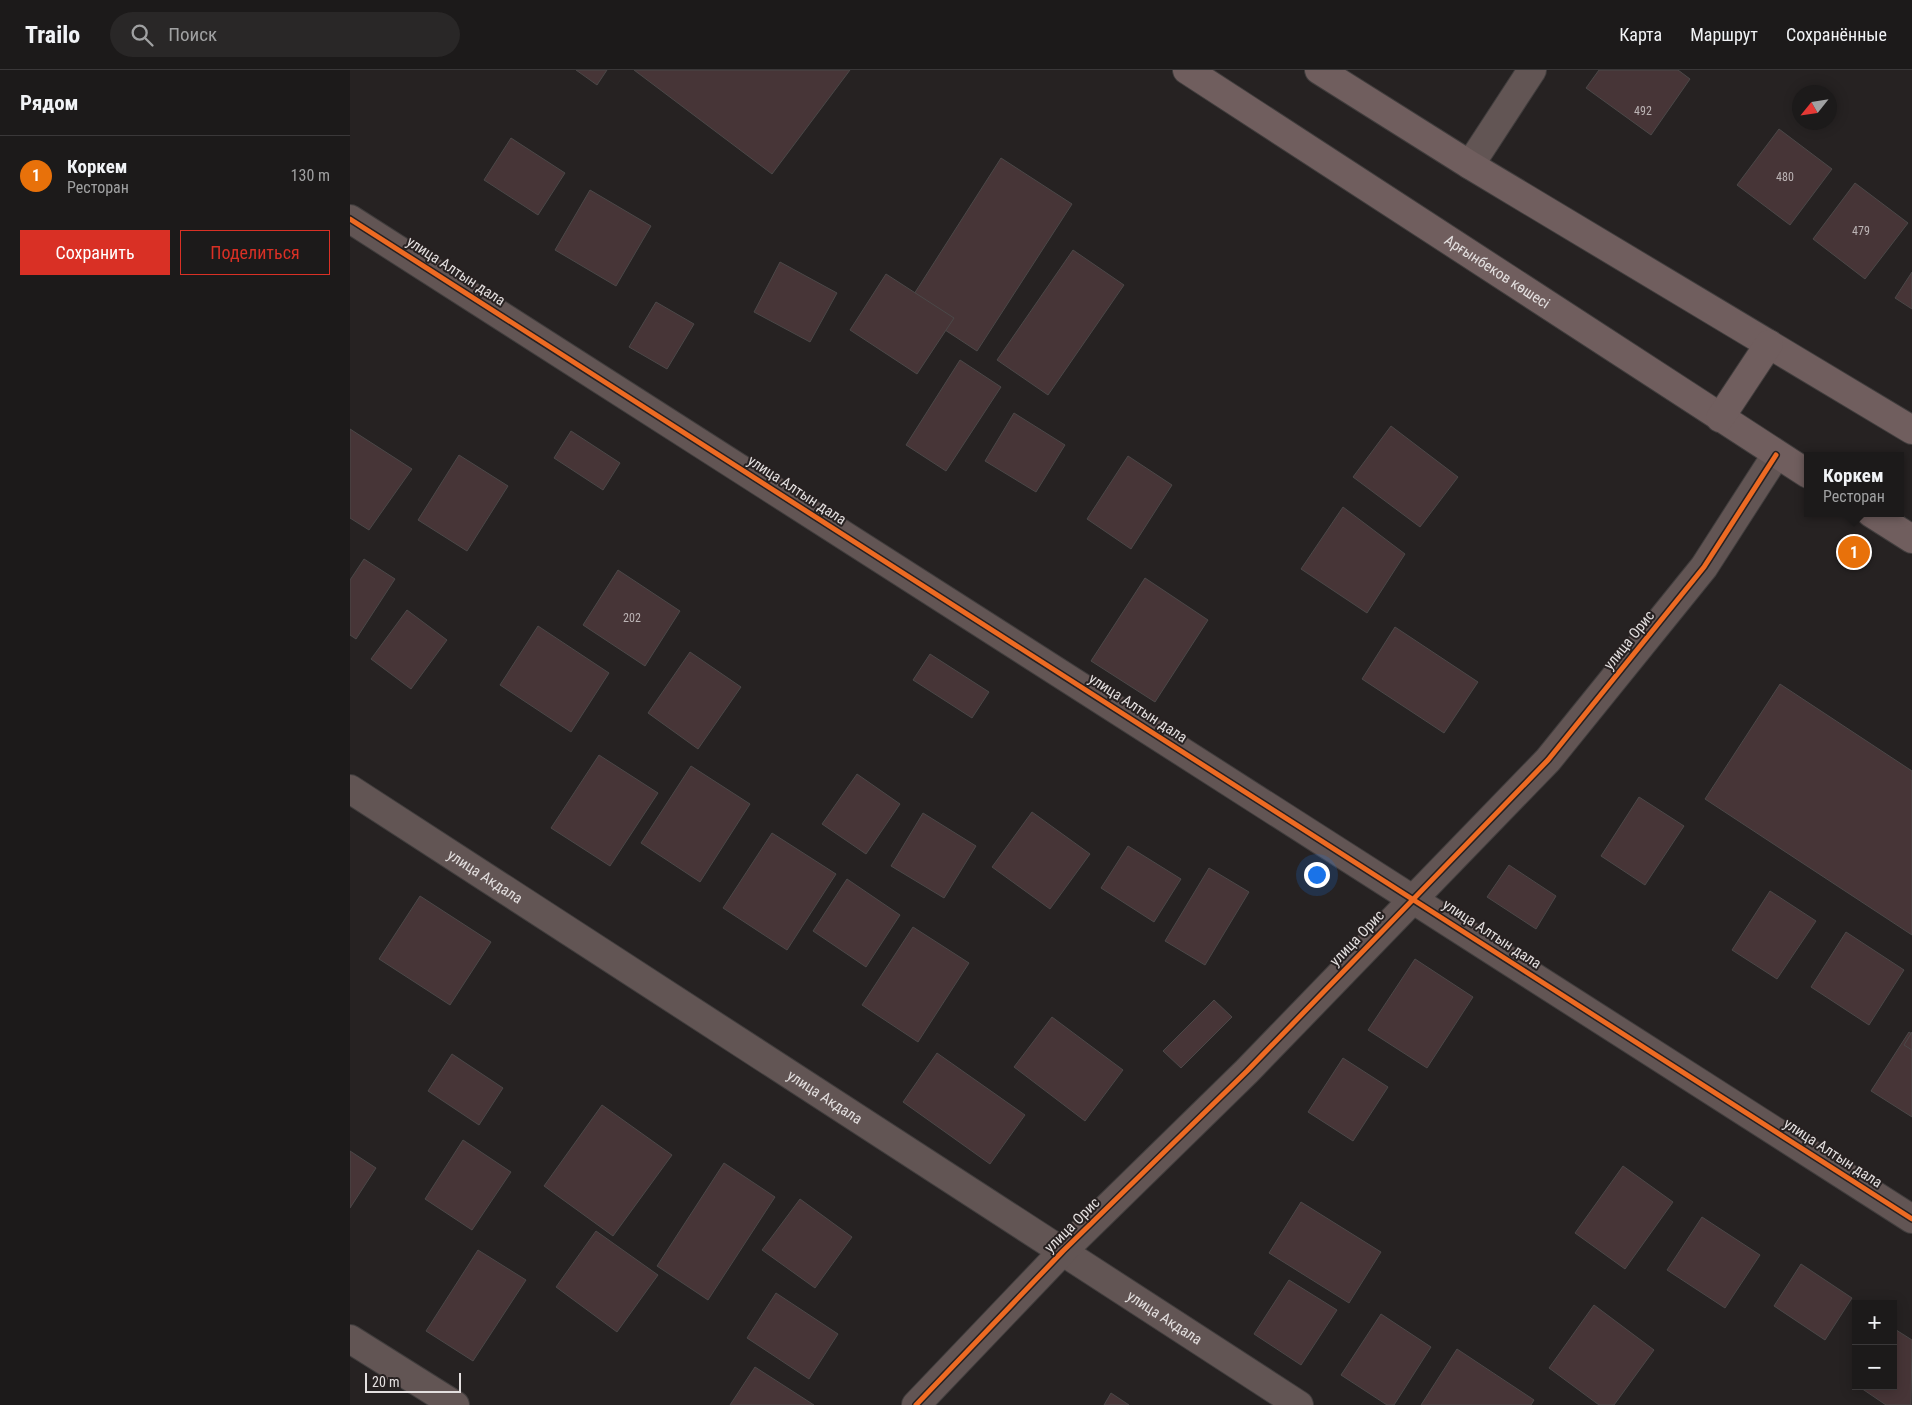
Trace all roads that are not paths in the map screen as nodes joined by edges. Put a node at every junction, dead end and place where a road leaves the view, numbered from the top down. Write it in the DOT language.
graph roads {
  1 [pos="1187,70"];
  2 [pos="1319,70"];
  3 [pos="1532,70"];
  4 [pos="1470,165"];
  5 [pos="350,219"];
  6 [pos="1769,344"];
  7 [pos="1720,418"];
  8 [pos="1912,430"];
  9 [pos="1776,455"];
  10 [pos="1804,472"];
  11 [pos="1877,517"];
  12 [pos="1912,539"];
  13 [pos="350,789"];
  14 [pos="1413,898"];
  15 [pos="1912,1219"];
  16 [pos="1063,1251"];
  17 [pos="350,1339"];
  18 [pos="455,1405"];
  19 [pos="916,1405"];
  20 [pos="1299,1405"];
  1 -- 7 [label="main road, Арғынбеков көшесі"];
  2 -- 4 [label="main road"];
  3 -- 4 [label="street"];
  4 -- 6 [label="main road"];
  5 -- 14 [label="street, улица Алтын дала"];
  6 -- 7 [label="main road"];
  6 -- 8 [label="main road"];
  7 -- 9 [label="main road, Арғынбеков көшесі"];
  9 -- 10 [label="main road, Арғынбеков көшесі"];
  9 -- 14 [label="street, улица Орис"];
  11 -- 12 [label="main road"];
  13 -- 16 [label="street, улица Акдала"];
  14 -- 15 [label="street, улица Алтын дала"];
  14 -- 16 [label="street, улица Орис"];
  16 -- 19 [label="street, улица Орис"];
  16 -- 20 [label="street, улица Акдала"];
  17 -- 18 [label="street"];
}
